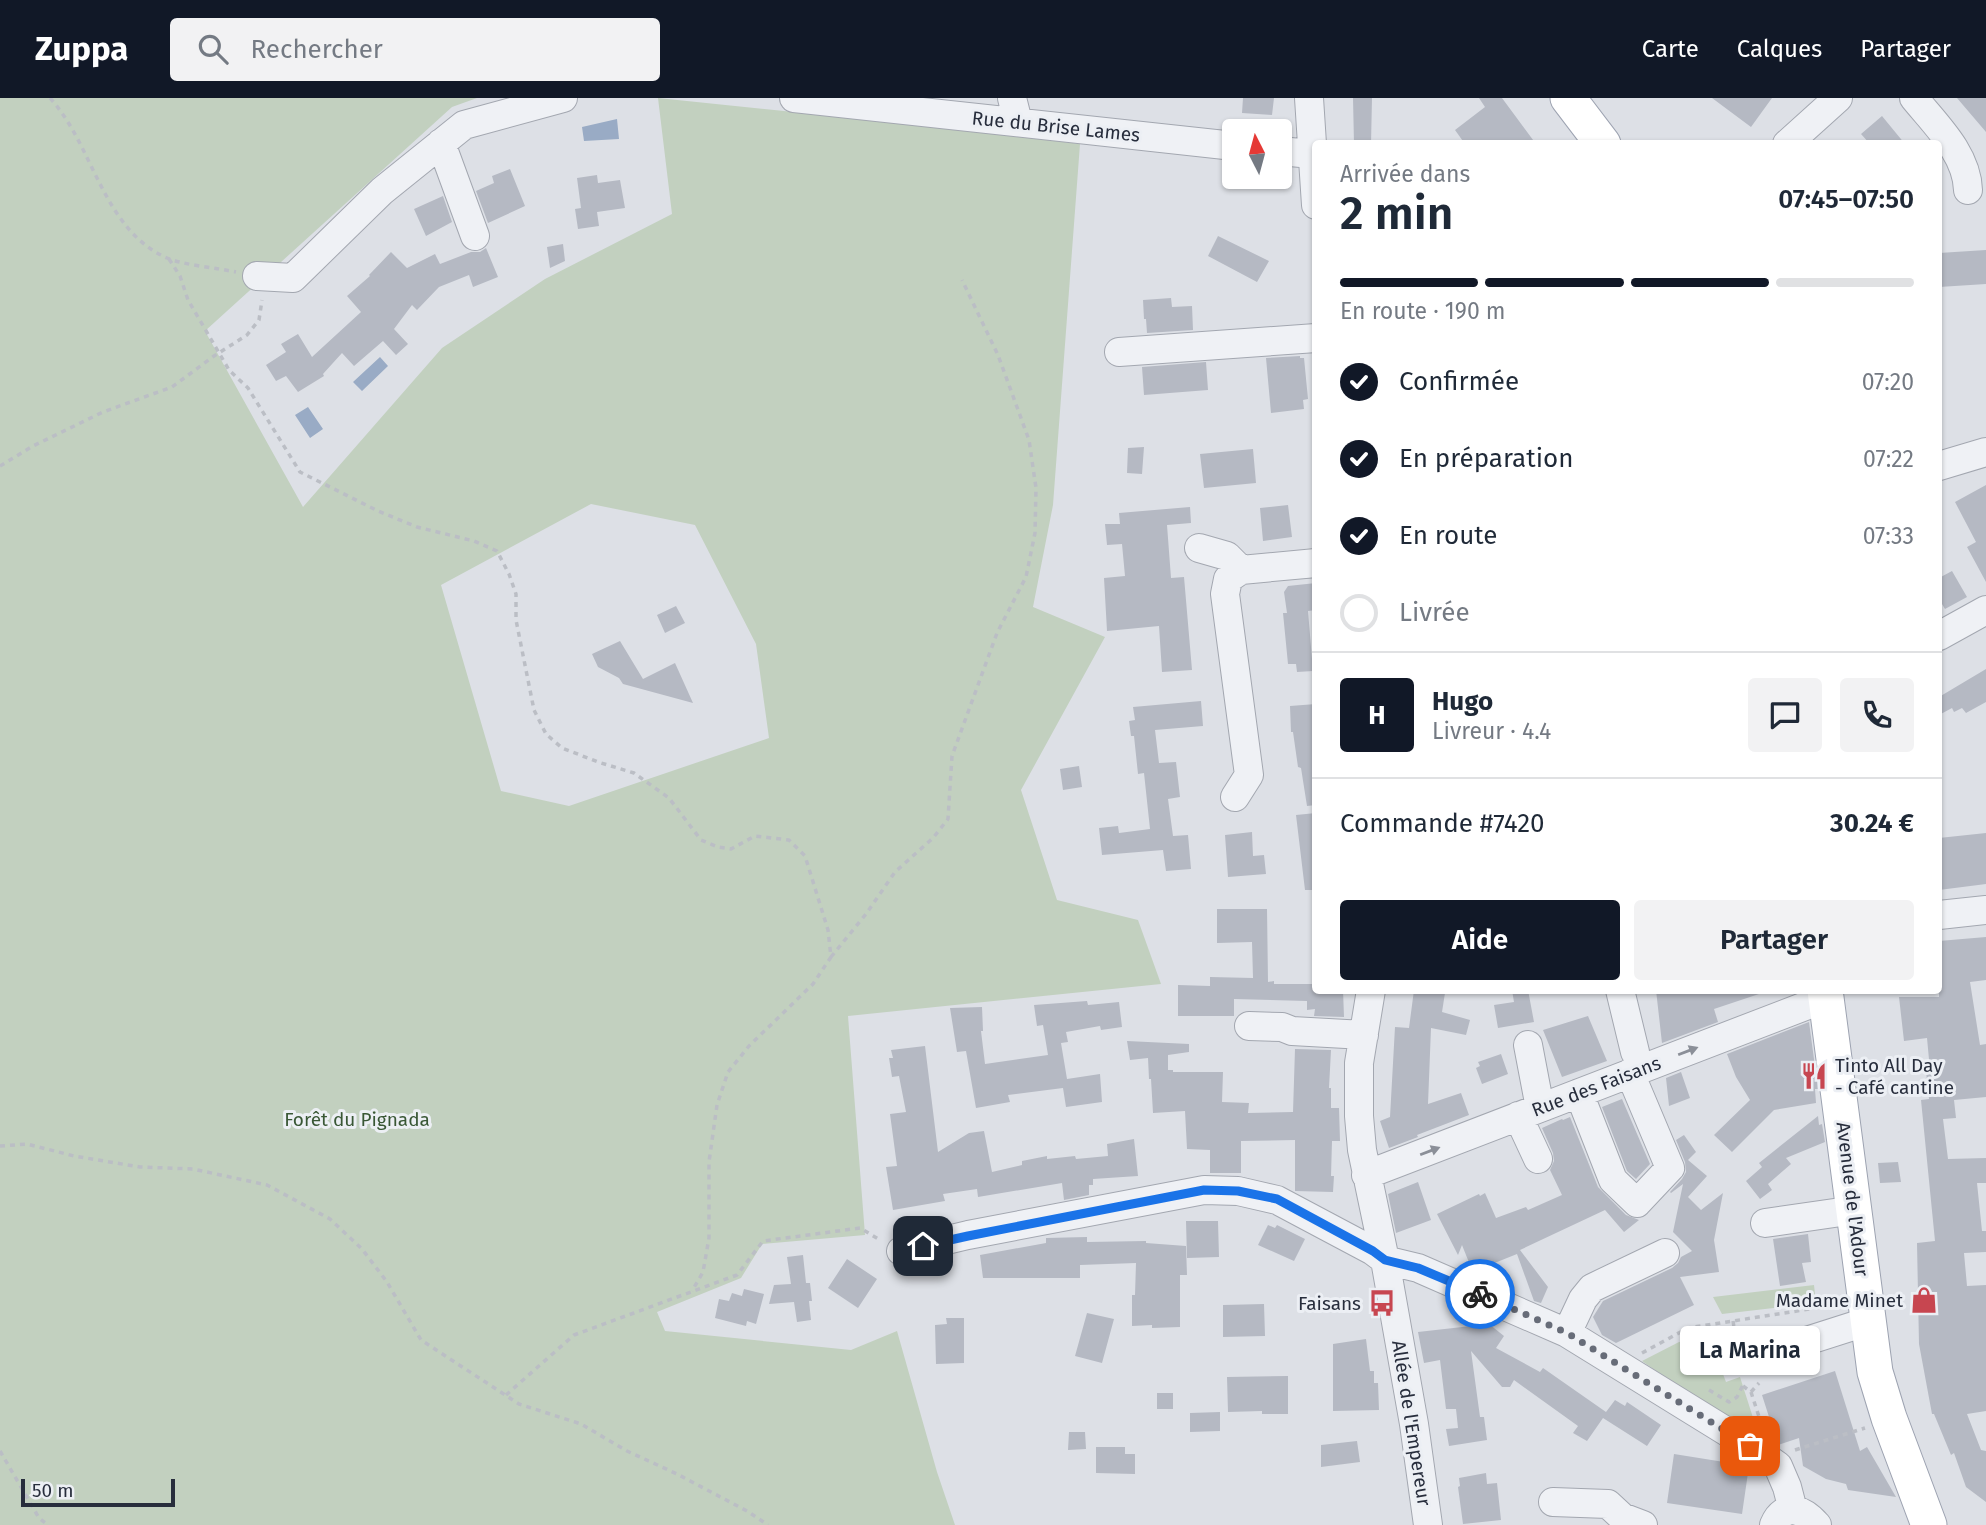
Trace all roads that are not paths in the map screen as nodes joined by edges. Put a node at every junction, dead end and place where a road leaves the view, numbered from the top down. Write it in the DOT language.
graph roads {
  1 [pos="563,98"];
  2 [pos="794,98"];
  3 [pos="1309,98"];
  4 [pos="1568,98"];
  5 [pos="1838,98"];
  6 [pos="1914,98"];
  7 [pos="1015,110"];
  8 [pos="1600,140"];
  9 [pos="1791,140"];
  10 [pos="441,143"];
  11 [pos="1222,144"];
  12 [pos="1292,153"];
  13 [pos="1312,155"];
  14 [pos="1968,190"];
  15 [pos="475,236"];
  16 [pos="257,276"];
  17 [pos="1312,338"];
  18 [pos="1118,352"];
  19 [pos="1986,452"];
  20 [pos="1942,465"];
  21 [pos="1199,548"];
  22 [pos="1312,563"];
  23 [pos="1241,570"];
  24 [pos="1986,610"];
  25 [pos="1942,634"];
  26 [pos="1235,797"];
  27 [pos="1986,910"];
  28 [pos="1942,915"];
  29 [pos="1370,994"];
  30 [pos="1621,994"];
  31 [pos="1825,994"];
  32 [pos="1249,1026"];
  33 [pos="1364,1035"];
  34 [pos="1528,1045"];
  35 [pos="1632,1063"];
  36 [pos="1579,1093"];
  37 [pos="1529,1112"];
  38 [pos="1538,1159"];
  39 [pos="1366,1175"];
  40 [pos="1855,1210"];
  41 [pos="1765,1223"];
  42 [pos="901,1251"];
  43 [pos="1665,1253"];
  44 [pos="1385,1260"];
  45 [pos="1855,1313"];
  46 [pos="1567,1333"];
  47 [pos="1745,1373"];
  48 [pos="1553,1503"];
  49 [pos="1784,1518"];
  50 [pos="1427,1525"];
  51 [pos="1643,1525"];
  52 [pos="1817,1525"];
  53 [pos="1929,1525"];
  1 -- 10 [label="street"];
  2 -- 7 [label="street, Rue du Brise Lames"];
  3 -- 13 [label="street"];
  4 -- 8 [label="main road"];
  5 -- 9 [label="street"];
  6 -- 14 [label="street"];
  7 -- 11 [label="street, Rue du Brise Lames"];
  10 -- 15 [label="street"];
  10 -- 16 [label="street"];
  12 -- 13 [label="street"];
  17 -- 18 [label="street"];
  19 -- 20 [label="street"];
  21 -- 23 [label="street"];
  22 -- 23 [label="street"];
  23 -- 26 [label="street"];
  24 -- 25 [label="street"];
  27 -- 28 [label="street"];
  29 -- 33 [label="street, Allée de l'Empereur"];
  30 -- 35 [label="street"];
  35 -- 31 [label="street, Rue des Faisans, one-way"];
  31 -- 40 [label="main road, Avenue de l'Adour"];
  32 -- 33 [label="street"];
  33 -- 39 [label="street, Allée de l'Empereur"];
  34 -- 37 [label="street"];
  35 -- 36 [label="street, Rue des Faisans"];
  35 -- 36 [label="street"];
  36 -- 37 [label="street, Rue des Faisans"];
  37 -- 38 [label="street"];
  39 -- 37 [label="street, Rue des Faisans, one-way"];
  39 -- 44 [label="street, Allée de l'Empereur"];
  40 -- 41 [label="street"];
  40 -- 45 [label="main road, Avenue de l'Adour"];
  42 -- 44 [label="street"];
  43 -- 46 [label="street"];
  44 -- 46 [label="street"];
  44 -- 50 [label="street, Allée de l'Empereur"];
  45 -- 47 [label="street"];
  45 -- 53 [label="main road, Avenue de l'Adour"];
  46 -- 49 [label="street"];
  48 -- 51 [label="street"];
  49 -- 52 [label="street"];
}
